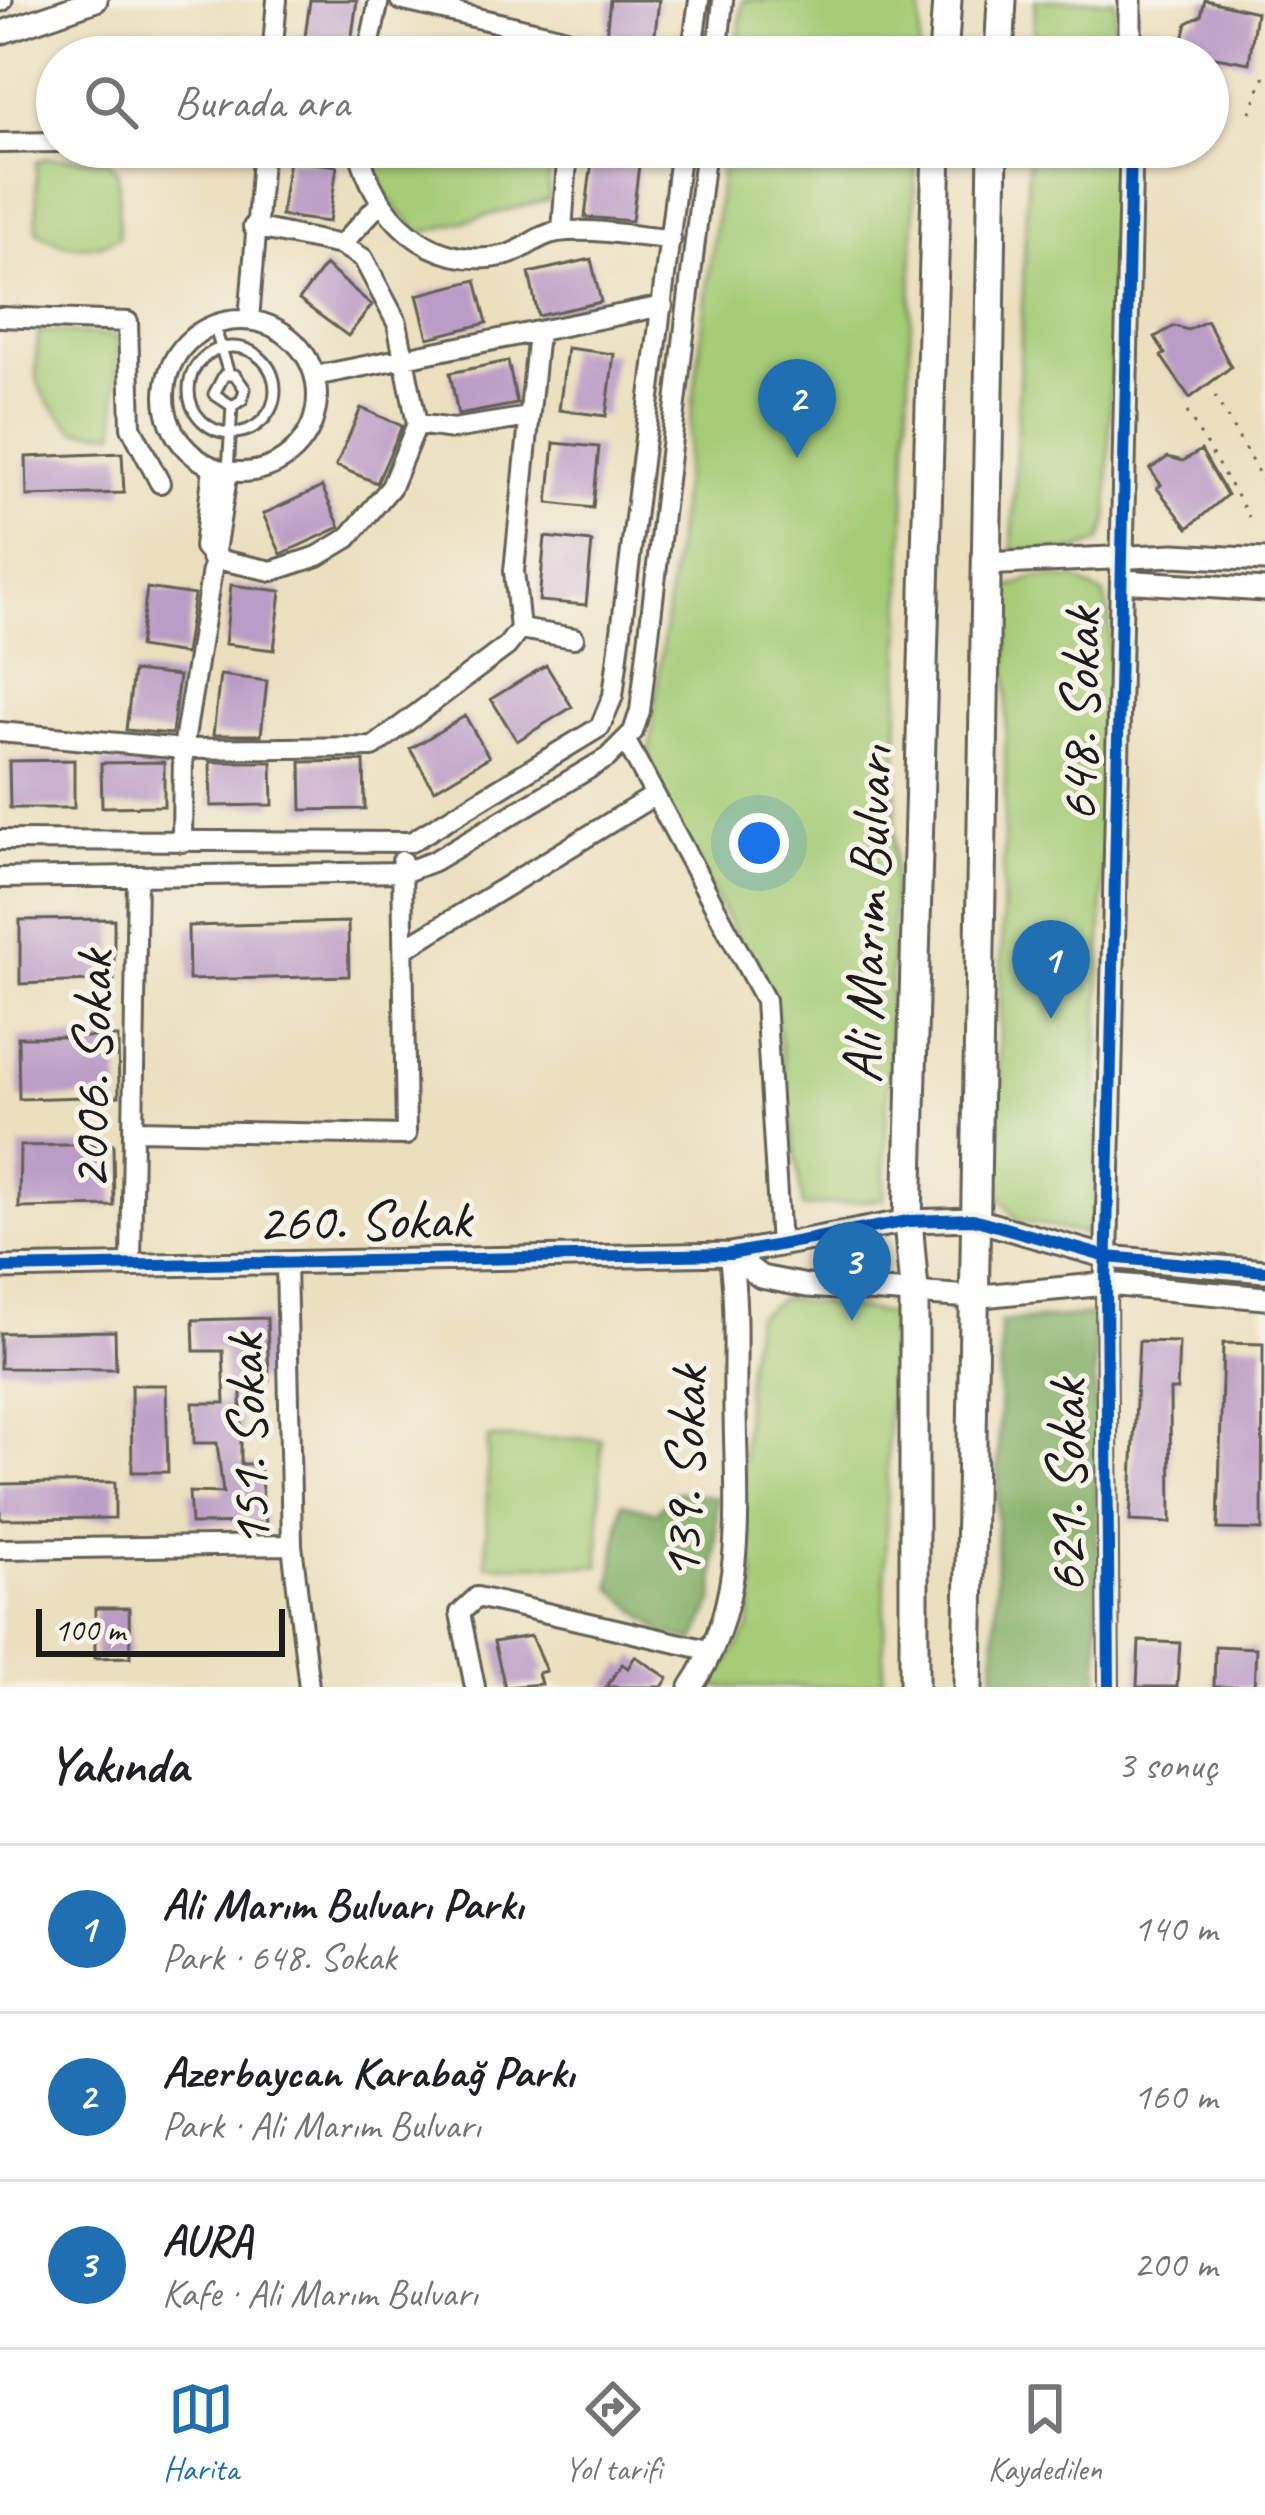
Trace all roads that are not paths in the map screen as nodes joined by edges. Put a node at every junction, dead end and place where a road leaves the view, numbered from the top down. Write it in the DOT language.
graph roads {
  1 [pos="97,0"];
  2 [pos="277,0"];
  3 [pos="379,0"];
  4 [pos="400,0"];
  5 [pos="699,0"];
  6 [pos="724,0"];
  7 [pos="947,0"];
  8 [pos="1002,0"];
  9 [pos="1130,0"];
  10 [pos="0,33"];
  11 [pos="274,36"];
  12 [pos="371,36"];
  13 [pos="555,36"];
  14 [pos="694,36"];
  15 [pos="720,36"];
  16 [pos="944,36"];
  17 [pos="1000,36"];
  18 [pos="1130,36"];
  19 [pos="36,142"];
  20 [pos="0,143"];
  21 [pos="260,168"];
  22 [pos="366,168"];
  23 [pos="566,168"];
  24 [pos="678,168"];
  25 [pos="704,168"];
  26 [pos="936,168"];
  27 [pos="993,168"];
  28 [pos="1130,168"];
  29 [pos="380,203"];
  30 [pos="253,227"];
  31 [pos="562,231"];
  32 [pos="670,239"];
  33 [pos="341,245"];
  34 [pos="663,307"];
  35 [pos="0,316"];
  36 [pos="249,320"];
  37 [pos="214,325"];
  38 [pos="538,332"];
  39 [pos="221,348"];
  40 [pos="408,358"];
  41 [pos="229,374"];
  42 [pos="315,376"];
  43 [pos="232,406"];
  44 [pos="529,417"];
  45 [pos="417,424"];
  46 [pos="230,433"];
  47 [pos="220,469"];
  48 [pos="160,483"];
  49 [pos="211,556"];
  50 [pos="1121,556"];
  51 [pos="1265,560"];
  52 [pos="984,563"];
  53 [pos="1122,581"];
  54 [pos="1265,590"];
  55 [pos="520,629"];
  56 [pos="574,638"];
  57 [pos="0,732"];
  58 [pos="626,741"];
  59 [pos="183,749"];
  60 [pos="655,795"];
  61 [pos="0,840"];
  62 [pos="182,842"];
  63 [pos="401,844"];
  64 [pos="403,872"];
  65 [pos="137,877"];
  66 [pos="0,878"];
  67 [pos="404,949"];
  68 [pos="135,1130"];
  69 [pos="973,1219"];
  70 [pos="908,1221"];
  71 [pos="780,1245"];
  72 [pos="730,1254"];
  73 [pos="1107,1257"];
  74 [pos="286,1262"];
  75 [pos="131,1265"];
  76 [pos="0,1268"];
  77 [pos="1265,1270"];
  78 [pos="1106,1284"];
  79 [pos="914,1290"];
  80 [pos="972,1297"];
  81 [pos="1265,1298"];
  82 [pos="292,1545"];
  83 [pos="0,1549"];
  84 [pos="712,1651"];
  85 [pos="309,1687"];
  86 [pos="475,1687"];
  87 [pos="691,1687"];
  88 [pos="914,1687"];
  89 [pos="968,1687"];
  90 [pos="1109,1687"];
  1 -- 10 [label="street"];
  2 -- 11 [label="street"];
  3 -- 12 [label="street"];
  4 -- 13 [label="street"];
  5 -- 14 [label="street"];
  6 -- 15 [label="street"];
  7 -- 16 [label="main road"];
  8 -- 17 [label="main road"];
  9 -- 18 [label="street"];
  19 -- 20 [label="street"];
  21 -- 30 [label="street"];
  22 -- 29 [label="street"];
  23 -- 31 [label="street"];
  24 -- 32 [label="street"];
  25 -- 58 [label="street"];
  26 -- 70 [label="main road, Ali Marım Bulvarı"];
  27 -- 52 [label="main road, Ali Marım Bulvarı"];
  28 -- 50 [label="street, 648. Sokak"];
  29 -- 31 [label="street"];
  29 -- 33 [label="street"];
  30 -- 33 [label="street"];
  30 -- 36 [label="street"];
  31 -- 32 [label="street"];
  32 -- 34 [label="street"];
  33 -- 40 [label="street"];
  34 -- 38 [label="street"];
  34 -- 63 [label="street"];
  35 -- 48 [label="street"];
  36 -- 37 [label="street"];
  36 -- 42 [label="street"];
  37 -- 39 [label="lane"];
  37 -- 47 [label="street"];
  38 -- 40 [label="street"];
  38 -- 44 [label="street"];
  39 -- 41 [label="lane"];
  39 -- 46 [label="lane"];
  39 -- 46 [label="lane"];
  40 -- 42 [label="street"];
  40 -- 45 [label="street"];
  41 -- 43 [label="lane"];
  41 -- 43 [label="lane"];
  42 -- 47 [label="street"];
  43 -- 46 [label="lane"];
  44 -- 45 [label="street"];
  44 -- 55 [label="street"];
  45 -- 49 [label="street"];
  46 -- 47 [label="lane"];
  47 -- 49 [label="street"];
  49 -- 59 [label="street"];
  50 -- 51 [label="street"];
  50 -- 52 [label="street"];
  50 -- 53 [label="street, 648. Sokak"];
  52 -- 69 [label="main road, Ali Marım Bulvarı"];
  53 -- 54 [label="street"];
  53 -- 73 [label="street, 648. Sokak"];
  55 -- 56 [label="street"];
  55 -- 59 [label="street"];
  57 -- 59 [label="street"];
  58 -- 60 [label="street"];
  58 -- 64 [label="street"];
  59 -- 62 [label="street"];
  60 -- 67 [label="street"];
  60 -- 71 [label="street"];
  61 -- 62 [label="street"];
  62 -- 63 [label="street"];
  63 -- 64 [label="street"];
  64 -- 65 [label="street"];
  64 -- 67 [label="street"];
  65 -- 66 [label="street"];
  65 -- 68 [label="street, 2006. Sokak"];
  67 -- 68 [label="street"];
  68 -- 75 [label="street, 2006. Sokak"];
  69 -- 70 [label="street, 260. Sokak"];
  69 -- 73 [label="street, 260. Sokak"];
  69 -- 80 [label="main road, Ali Marım Bulvarı"];
  70 -- 71 [label="street, 260. Sokak"];
  70 -- 79 [label="main road, Ali Marım Bulvarı"];
  71 -- 72 [label="street, 260. Sokak"];
  72 -- 74 [label="street, 260. Sokak"];
  72 -- 79 [label="street"];
  72 -- 84 [label="street, 139. Sokak"];
  73 -- 77 [label="street, 260. Sokak"];
  73 -- 78 [label="street, 648. Sokak"];
  74 -- 75 [label="street, 260. Sokak"];
  74 -- 82 [label="street, 151. Sokak"];
  75 -- 76 [label="street, 260. Sokak"];
  78 -- 80 [label="street"];
  78 -- 81 [label="street"];
  78 -- 90 [label="street, 621. Sokak"];
  79 -- 80 [label="street"];
  79 -- 88 [label="main road, Ali Marım Bulvarı"];
  80 -- 89 [label="main road, Ali Marım Bulvarı"];
  82 -- 83 [label="street"];
  82 -- 85 [label="street, 151. Sokak"];
  84 -- 86 [label="street"];
  84 -- 87 [label="street, 139. Sokak"];
}
